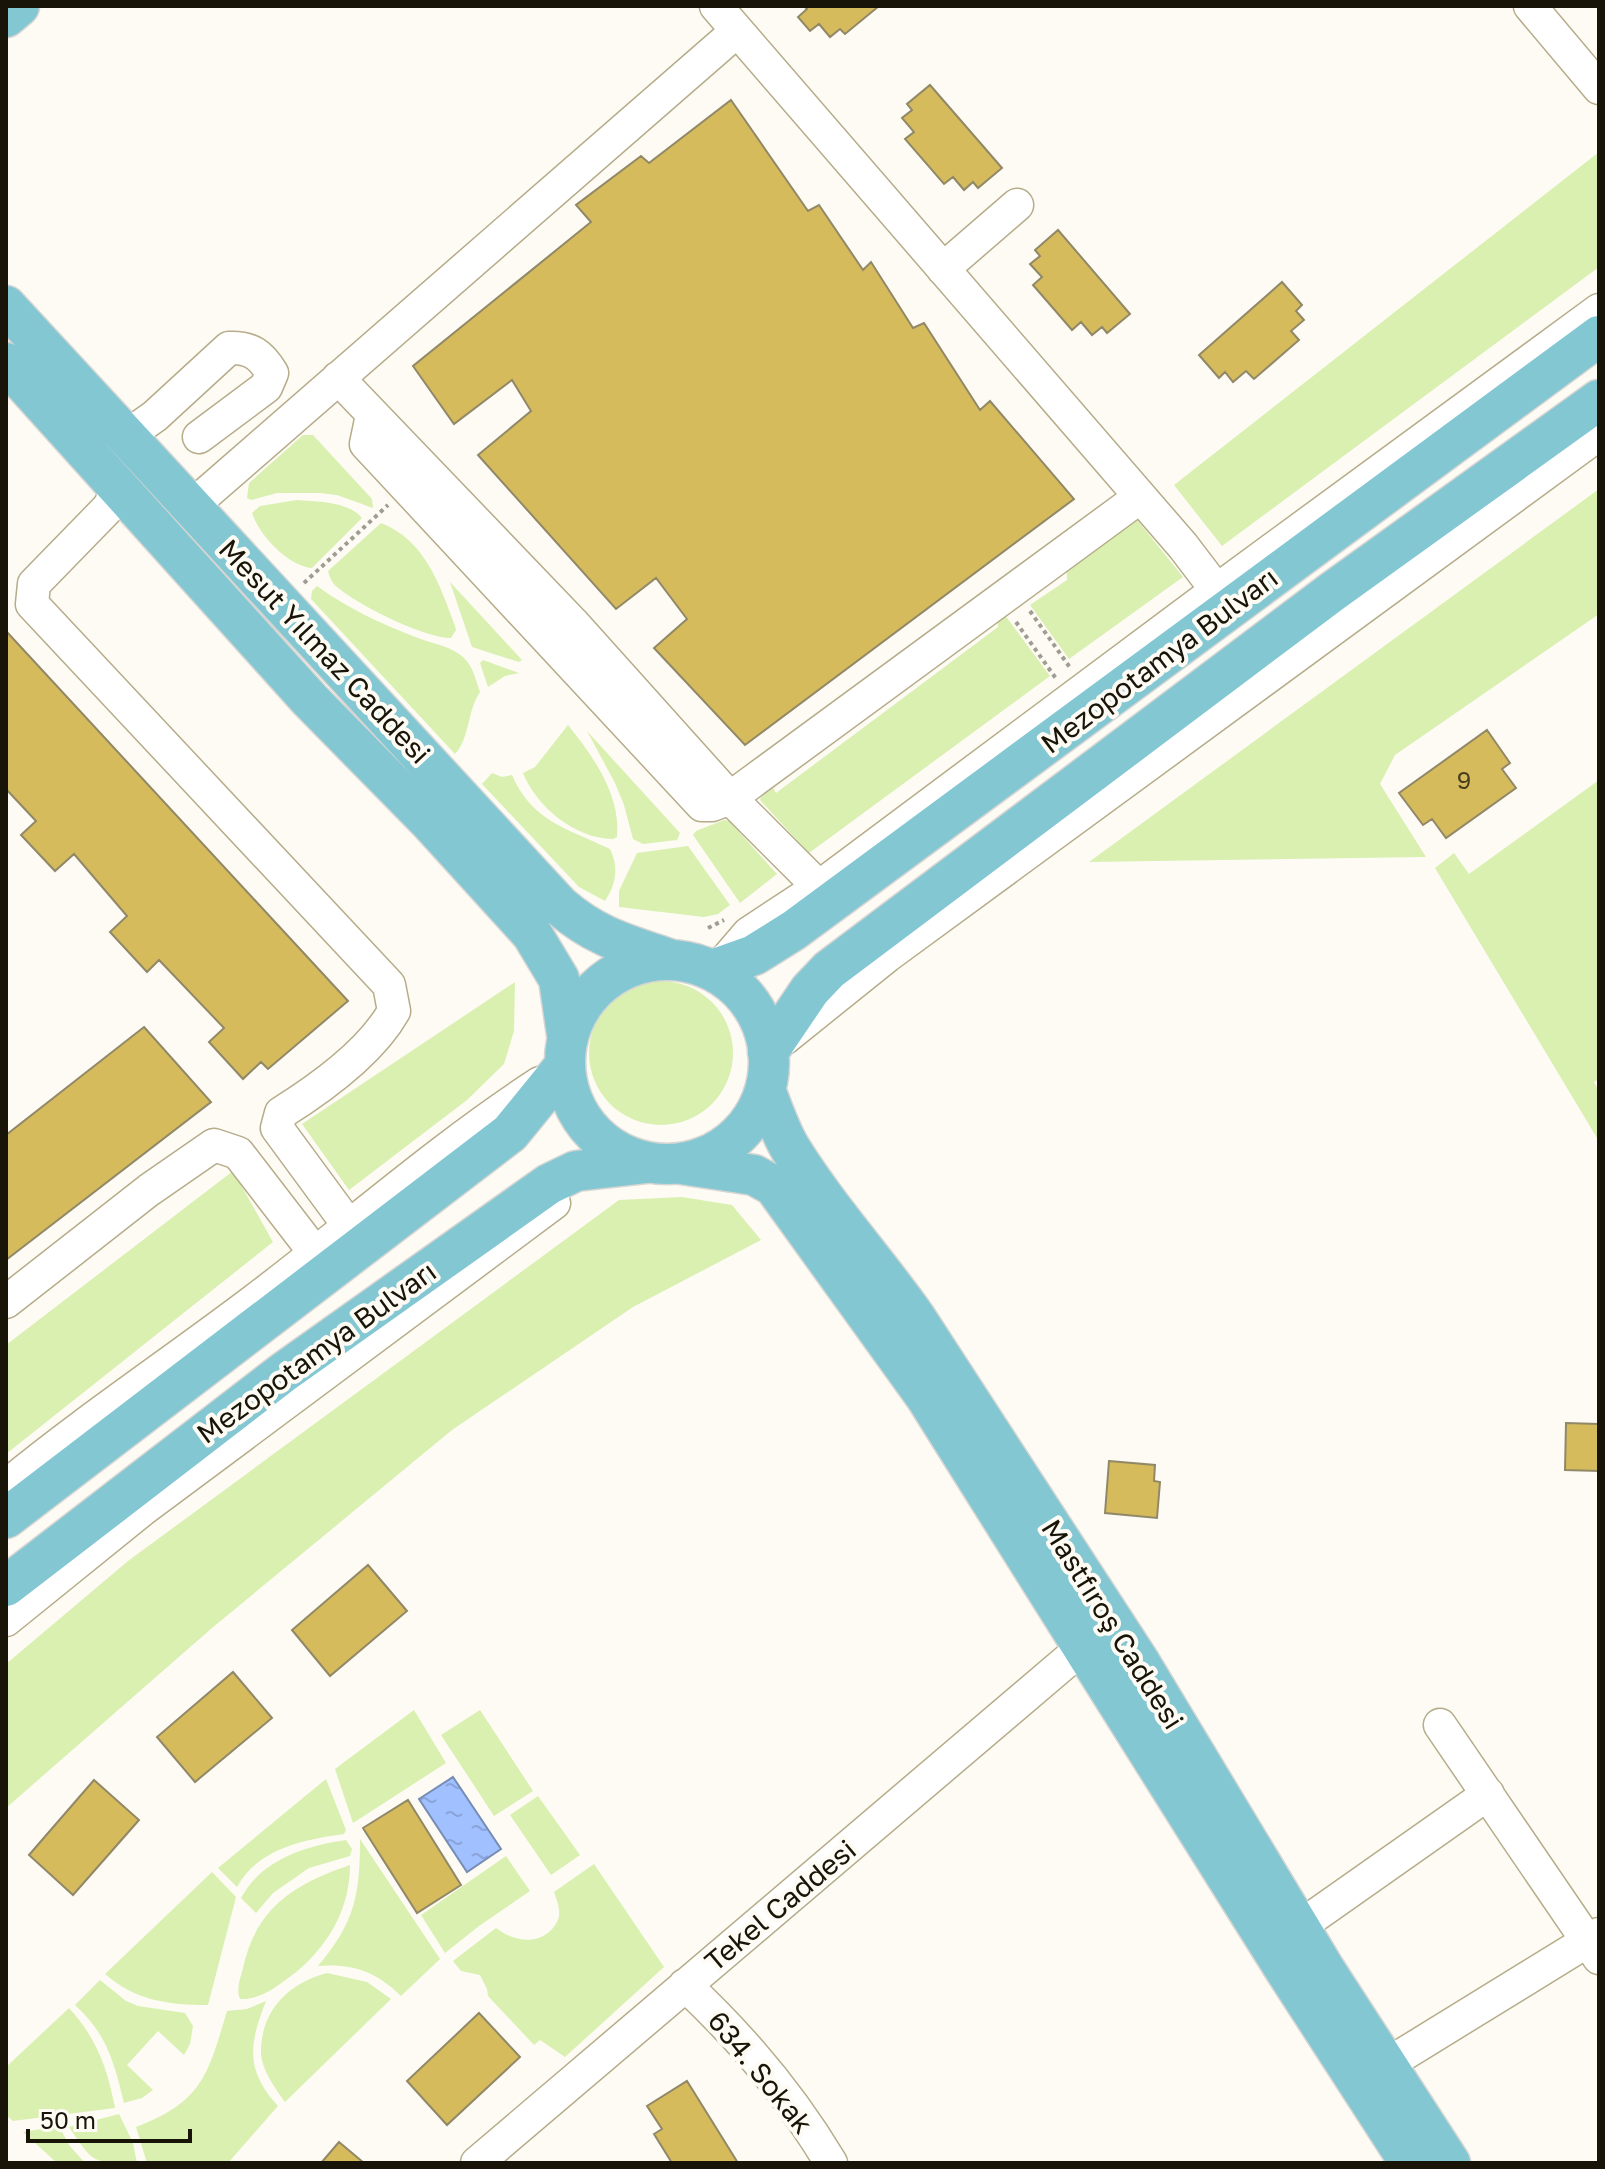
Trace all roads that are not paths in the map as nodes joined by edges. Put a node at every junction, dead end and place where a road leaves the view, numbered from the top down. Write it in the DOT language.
graph roads {
  1 [pos="19,6"];
  2 [pos="716,6"];
  3 [pos="1530,6"];
  4 [pos="6,17"];
  5 [pos="737,31"];
  6 [pos="1599,88"];
  7 [pos="1017,205"];
  8 [pos="943,269"];
  9 [pos="6,306"];
  10 [pos="1599,310"];
  11 [pos="1599,336"];
  12 [pos="6,363"];
  13 [pos="338,378"];
  14 [pos="1599,400"];
  15 [pos="372,415"];
  16 [pos="1599,434"];
  17 [pos="127,436"];
  18 [pos="199,437"];
  19 [pos="120,488"];
  20 [pos="1140,497"];
  21 [pos="192,506"];
  22 [pos="1223,598"];
  23 [pos="730,798"];
  24 [pos="826,894"];
  25 [pos="669,959"];
  26 [pos="716,969"];
  27 [pos="770,1050"];
  28 [pos="565,1051"];
  29 [pos="766,1092"];
  30 [pos="664,1163"];
  31 [pos="349,1226"];
  32 [pos="321,1263"];
  33 [pos="6,1302"];
  34 [pos="6,1486"];
  35 [pos="6,1518"];
  36 [pos="6,1586"];
  37 [pos="6,1620"];
  38 [pos="1082,1648"];
  39 [pos="1440,1725"];
  40 [pos="1488,1794"];
  41 [pos="1299,1927"];
  42 [pos="1595,1944"];
  43 [pos="685,1985"];
  44 [pos="1386,2065"];
  45 [pos="477,2163"];
  46 [pos="831,2163"];
  47 [pos="1410,2163"];
  48 [pos="1450,2163"];
  1 -- 4 [label="main road"];
  2 -- 5 [label="street"];
  3 -- 6 [label="street"];
  5 -- 8 [label="street"];
  5 -- 13 [label="street"];
  7 -- 8 [label="street"];
  8 -- 20 [label="street"];
  9 -- 17 [label="main road, Mesut Yılmaz Caddesi"];
  10 -- 22 [label="street"];
  11 -- 22 [label="main road, Mezopotamya Bulvarı"];
  12 -- 19 [label="main road, Mesut Yılmaz Caddesi"];
  13 -- 15 [label="street"];
  13 -- 21 [label="street"];
  14 -- 27 [label="main road, Mezopotamya Bulvarı"];
  15 -- 23 [label="street"];
  15 -- 23 [label="street"];
  16 -- 27 [label="street"];
  17 -- 18 [label="street"];
  17 -- 21 [label="main road, Mesut Yılmaz Caddesi"];
  19 -- 28 [label="main road, Mesut Yılmaz Caddesi"];
  19 -- 31 [label="street"];
  20 -- 22 [label="street"];
  20 -- 23 [label="street"];
  21 -- 25 [label="main road, Mesut Yılmaz Caddesi"];
  22 -- 24 [label="main road, Mezopotamya Bulvarı"];
  23 -- 24 [label="street"];
  24 -- 26 [label="main road, Mezopotamya Bulvarı"];
  25 -- 26 [label="main road"];
  25 -- 28 [label="main road"];
  26 -- 27 [label="main road"];
  27 -- 29 [label="main road"];
  28 -- 30 [label="main road"];
  28 -- 31 [label="street"];
  28 -- 32 [label="main road, Mezopotamya Bulvarı"];
  29 -- 30 [label="main road"];
  29 -- 41 [label="main road, Mastfıroş Caddesi"];
  30 -- 36 [label="main road, Mezopotamya Bulvarı"];
  30 -- 37 [label="street"];
  30 -- 38 [label="main road, Mastfıroş Caddesi"];
  31 -- 32 [label="street"];
  32 -- 33 [label="street"];
  32 -- 34 [label="street"];
  32 -- 35 [label="main road, Mezopotamya Bulvarı"];
  38 -- 43 [label="street, Tekel Caddesi"];
  38 -- 47 [label="main road, Mastfıroş Caddesi"];
  39 -- 40 [label="street"];
  40 -- 41 [label="street"];
  40 -- 42 [label="street"];
  41 -- 44 [label="main road, Mastfıroş Caddesi"];
  42 -- 44 [label="street"];
  43 -- 45 [label="street, Tekel Caddesi"];
  43 -- 46 [label="street, 634. Sokak"];
  44 -- 48 [label="main road, Mastfıroş Caddesi"];
}
